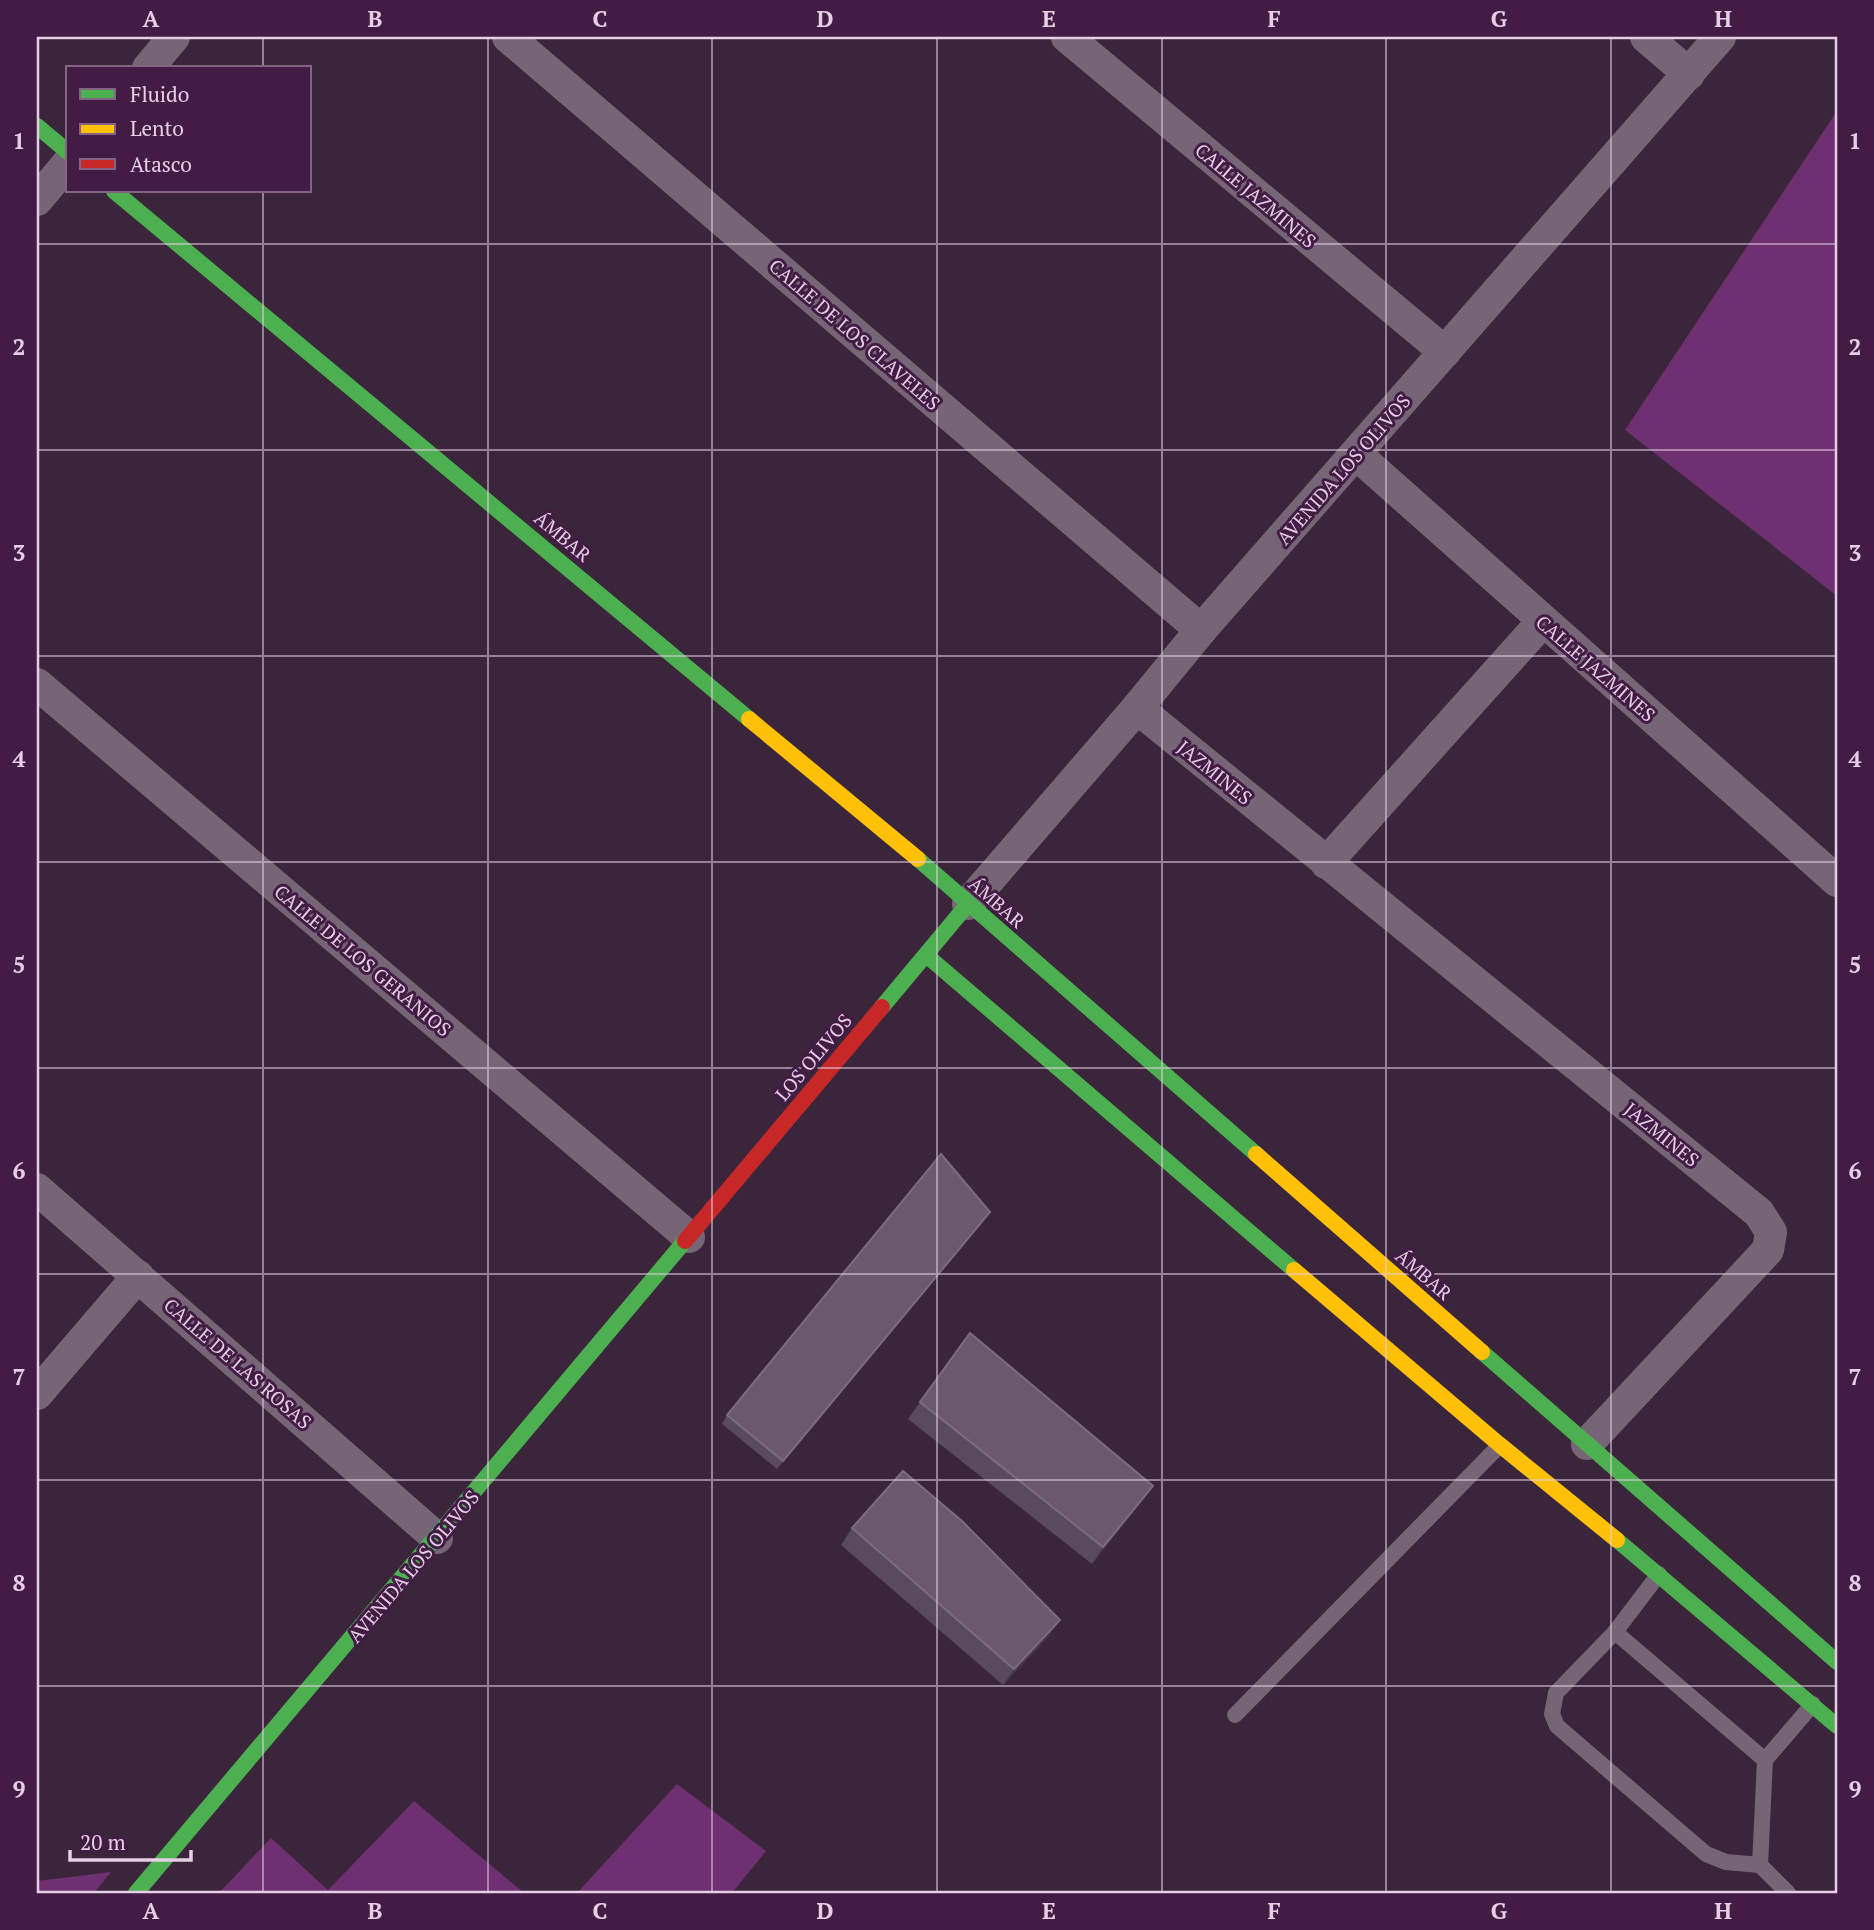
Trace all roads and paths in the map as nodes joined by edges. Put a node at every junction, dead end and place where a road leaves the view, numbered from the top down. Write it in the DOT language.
graph roads {
  1 [pos="174,37"];
  2 [pos="508,37"];
  3 [pos="1067,37"];
  4 [pos="1646,37"];
  5 [pos="1720,37"];
  6 [pos="150,66"];
  7 [pos="1689,74"];
  8 [pos="37,126"];
  9 [pos="66,150"];
  10 [pos="66,165"];
  11 [pos="115,192"];
  12 [pos="37,200"];
  13 [pos="1445,352"];
  14 [pos="1356,454"];
  15 [pos="1543,621"];
  16 [pos="1202,631"];
  17 [pos="37,684"];
  18 [pos="1137,708"];
  19 [pos="1326,863"];
  20 [pos="1837,881"];
  21 [pos="968,904"];
  22 [pos="926,956"];
  23 [pos="37,1189"];
  24 [pos="689,1237"];
  25 [pos="138,1276"];
  26 [pos="37,1394"];
  27 [pos="1587,1444"];
  28 [pos="1500,1445"];
  29 [pos="437,1538"];
  30 [pos="1659,1574"];
  31 [pos="1615,1632"];
  32 [pos="1837,1662"];
  33 [pos="1813,1704"];
  34 [pos="1235,1715"];
  35 [pos="1837,1726"];
  36 [pos="1765,1760"];
  37 [pos="1759,1865"];
  38 [pos="130,1892"];
  39 [pos="1788,1893"];
  1 -- 6 [label="street"];
  2 -- 16 [label="street, CALLE DE LOS CLAVELES"];
  3 -- 13 [label="street, CALLE JAZMINES"];
  4 -- 7 [label="street"];
  5 -- 7 [label="street, AVENIDA LOS OLIVOS"];
  7 -- 13 [label="street, AVENIDA LOS OLIVOS"];
  8 -- 9 [label="main road"];
  10 -- 12 [label="street"];
  11 -- 21 [label="main road, ÁMBAR"];
  13 -- 14 [label="street, AVENIDA LOS OLIVOS"];
  14 -- 15 [label="street, CALLE JAZMINES"];
  14 -- 16 [label="street, AVENIDA LOS OLIVOS"];
  15 -- 19 [label="street"];
  15 -- 20 [label="street, CALLE JAZMINES"];
  16 -- 18 [label="street, AVENIDA LOS OLIVOS"];
  17 -- 24 [label="street, CALLE DE LOS GERANIOS"];
  18 -- 19 [label="street, JAZMINES"];
  18 -- 21 [label="street, AVENIDA LOS OLIVOS"];
  19 -- 27 [label="street, JAZMINES"];
  21 -- 22 [label="main road, LOS OLIVOS"];
  21 -- 27 [label="main road, ÁMBAR"];
  22 -- 24 [label="main road, LOS OLIVOS"];
  22 -- 28 [label="main road"];
  23 -- 25 [label="street, CALLE DE LAS ROSAS"];
  24 -- 29 [label="main road, AVENIDA LOS OLIVOS"];
  25 -- 26 [label="street"];
  25 -- 29 [label="street, CALLE DE LAS ROSAS"];
  27 -- 32 [label="main road, ÁMBAR"];
  28 -- 30 [label="main road"];
  28 -- 34 [label="lane"];
  29 -- 38 [label="main road, AVENIDA LOS OLIVOS"];
  30 -- 31 [label="lane"];
  30 -- 33 [label="main road"];
  31 -- 36 [label="lane"];
  31 -- 37 [label="lane"];
  33 -- 35 [label="main road"];
  33 -- 36 [label="lane"];
  36 -- 37 [label="lane"];
  37 -- 39 [label="lane"];
}
